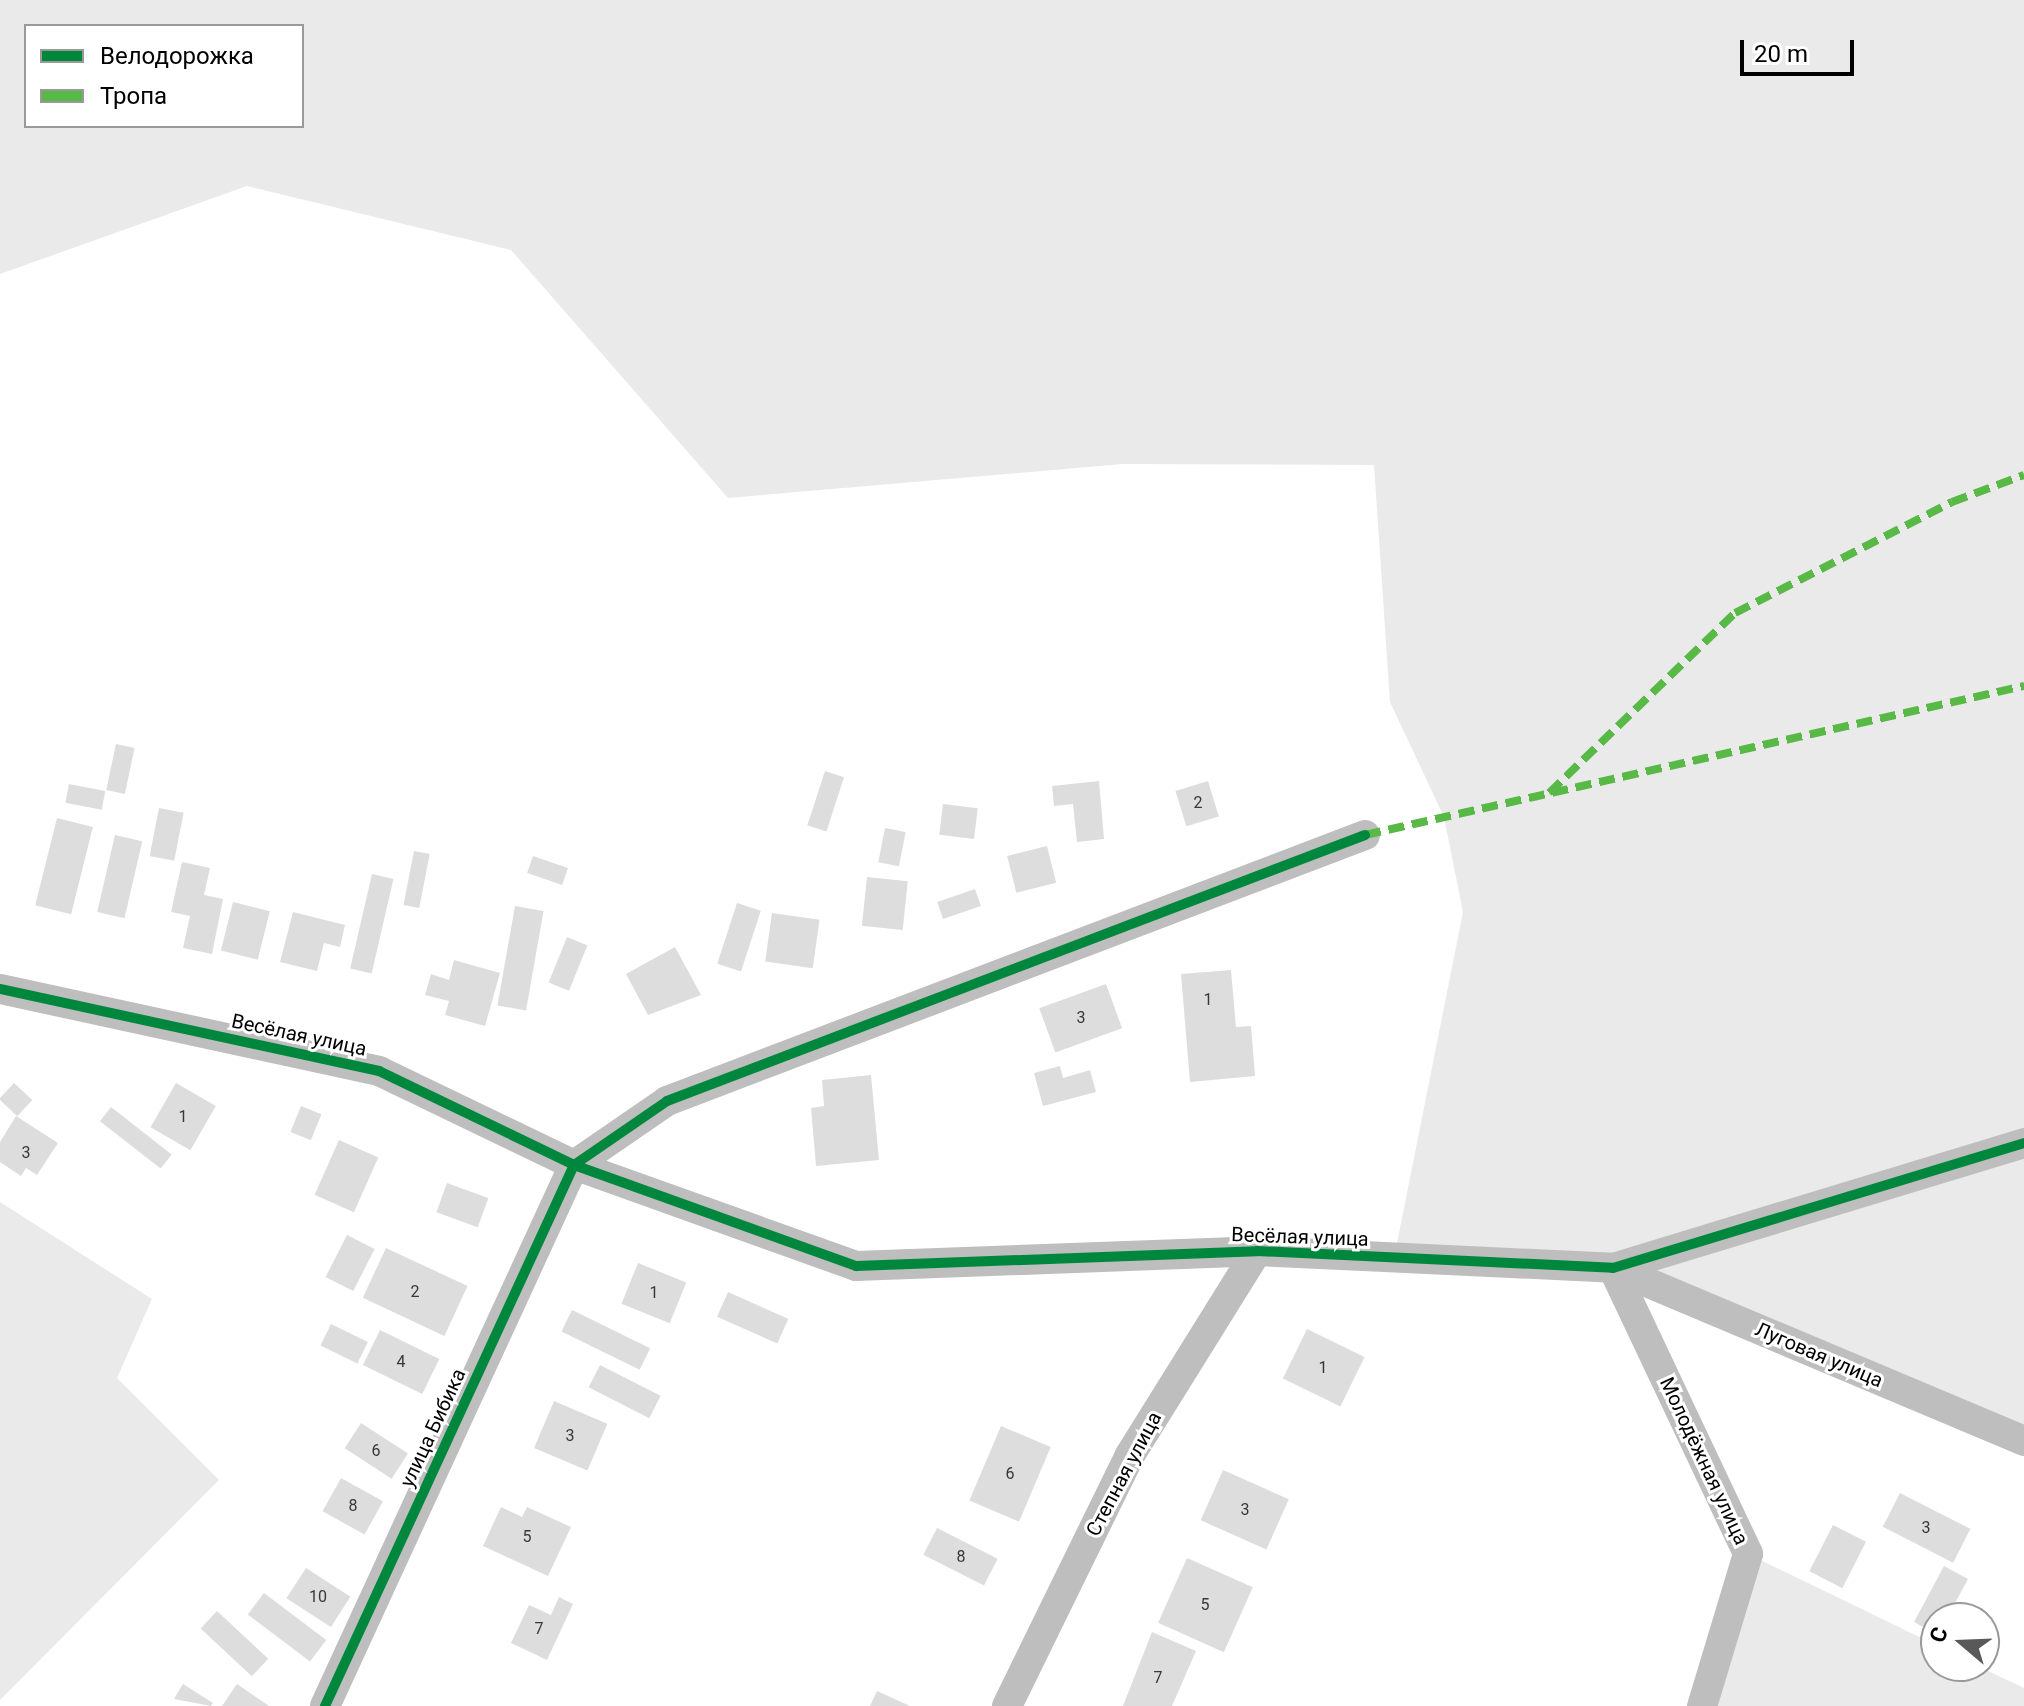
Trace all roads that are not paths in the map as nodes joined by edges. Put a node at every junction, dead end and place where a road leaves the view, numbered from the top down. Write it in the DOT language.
graph roads {
  1 [pos="1365,835"];
  2 [pos="0,989"];
  3 [pos="2024,1143"];
  4 [pos="574,1165"];
  5 [pos="1257,1251"];
  6 [pos="1613,1268"];
  7 [pos="2024,1441"];
  8 [pos="325,1706"];
  9 [pos="1007,1706"];
  10 [pos="1702,1706"];
  1 -- 4 [label="street"];
  2 -- 4 [label="street, Весёлая улица"];
  3 -- 6 [label="street, Весёлая улица"];
  4 -- 5 [label="street, Весёлая улица"];
  4 -- 8 [label="street, улица Бибика"];
  5 -- 6 [label="street, Весёлая улица"];
  5 -- 9 [label="street, Степная улица"];
  6 -- 7 [label="street, Луговая улица"];
  6 -- 10 [label="street, Молодёжная улица"];
}
